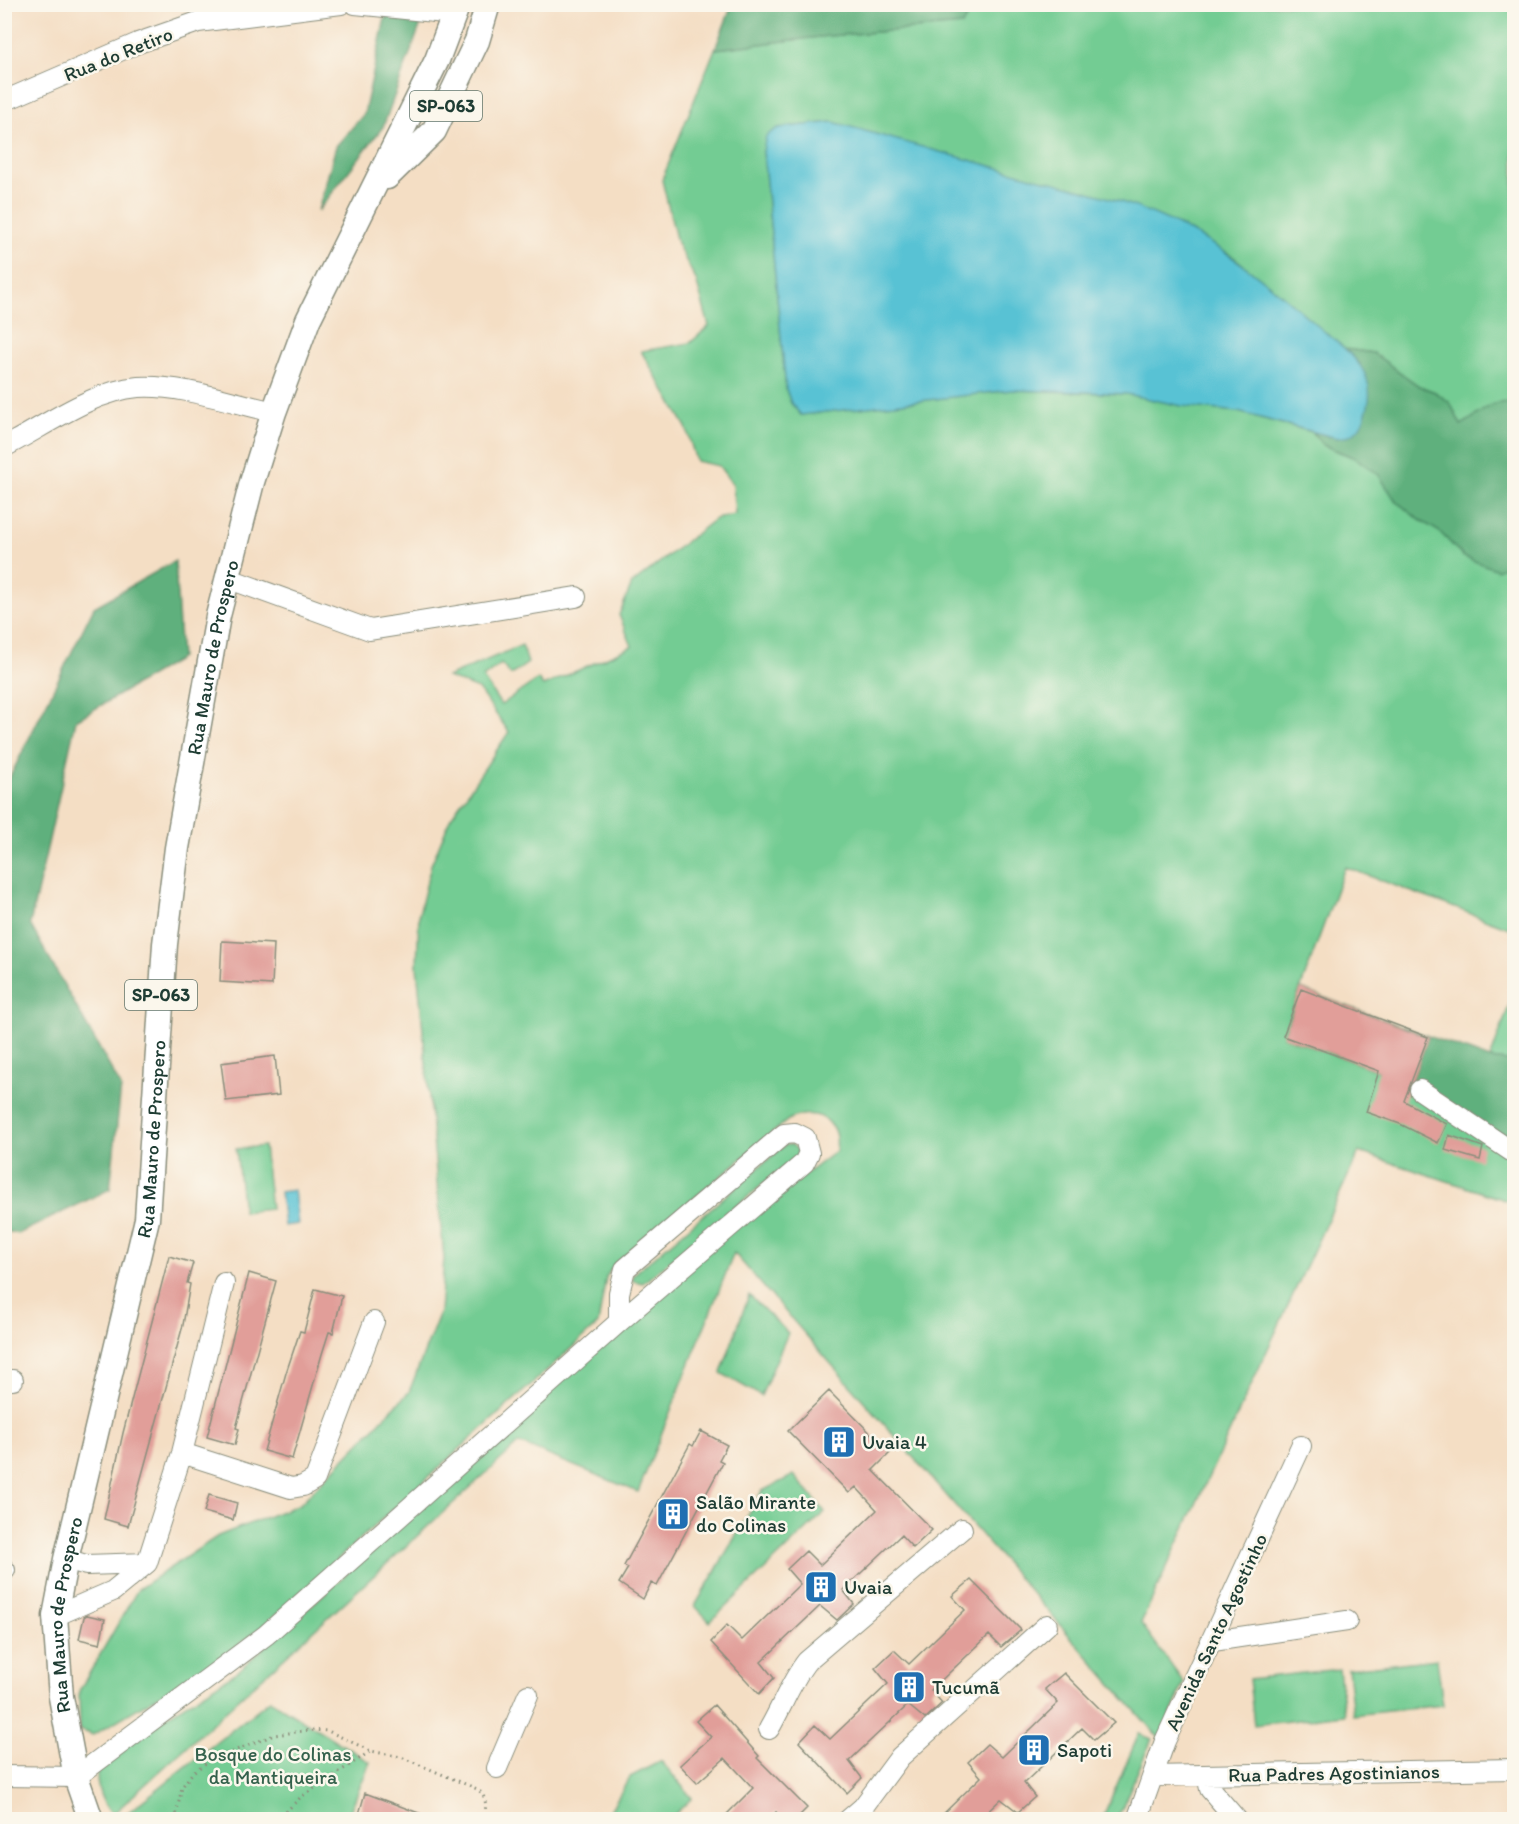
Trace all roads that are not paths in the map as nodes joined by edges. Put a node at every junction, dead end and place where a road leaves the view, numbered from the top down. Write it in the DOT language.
graph roads {
  1 [pos="341,4"];
  2 [pos="355,4"];
  3 [pos="488,4"];
  4 [pos="457,9"];
  5 [pos="198,13"];
  6 [pos="4,101"];
  7 [pos="375,189"];
  8 [pos="274,411"];
  9 [pos="4,447"];
  10 [pos="227,578"];
  11 [pos="576,597"];
  12 [pos="1420,1090"];
  13 [pos="1515,1153"];
  14 [pos="224,1283"];
  15 [pos="374,1322"];
  16 [pos="619,1322"];
  17 [pos="1301,1446"];
  18 [pos="182,1453"];
  19 [pos="962,1529"];
  20 [pos="66,1559"];
  21 [pos="147,1563"];
  22 [pos="55,1616"];
  23 [pos="1347,1621"];
  24 [pos="1047,1625"];
  25 [pos="1213,1641"];
  26 [pos="528,1695"];
  27 [pos="769,1729"];
  28 [pos="497,1768"];
  29 [pos="1515,1769"];
  30 [pos="4,1776"];
  31 [pos="1153,1776"];
  32 [pos="1207,1776"];
  33 [pos="76,1777"];
  34 [pos="91,1820"];
  35 [pos="848,1820"];
  36 [pos="1137,1820"];
  37 [pos="1237,1820"];
  1 -- 5 [label="street, Rua do Retiro"];
  2 -- 4 [label="street"];
  3 -- 7 [label="main road, Rua Mauro de Prospero / SP-063"];
  4 -- 7 [label="main road, Rua Mauro de Prospero / SP-063"];
  5 -- 6 [label="street, Rua do Retiro"];
  7 -- 8 [label="main road, Rua Mauro de Prospero / SP-063"];
  8 -- 9 [label="street"];
  8 -- 10 [label="main road, Rua Mauro de Prospero / SP-063"];
  10 -- 11 [label="street"];
  10 -- 20 [label="main road, Rua Mauro de Prospero / SP-063"];
  12 -- 13 [label="street"];
  14 -- 18 [label="street"];
  15 -- 18 [label="street"];
  16 -- 16 [label="street"];
  16 -- 33 [label="street"];
  17 -- 25 [label="street, Avenida Santo Agostinho"];
  18 -- 21 [label="street"];
  19 -- 27 [label="street"];
  20 -- 21 [label="street"];
  20 -- 22 [label="main road, Rua Mauro de Prospero / SP-063"];
  21 -- 22 [label="street"];
  22 -- 33 [label="main road, Rua Mauro de Prospero / SP-063"];
  23 -- 25 [label="street"];
  24 -- 35 [label="street"];
  25 -- 31 [label="street, Avenida Santo Agostinho"];
  26 -- 28 [label="street"];
  29 -- 32 [label="street, Rua Padres Agostinianos"];
  30 -- 33 [label="street"];
  31 -- 32 [label="street, Rua Padres Agostinianos"];
  31 -- 36 [label="street, Avenida Santo Agostinho"];
  32 -- 37 [label="street"];
  33 -- 34 [label="main road, Rua Mauro de Prospero / SP-063"];
}
